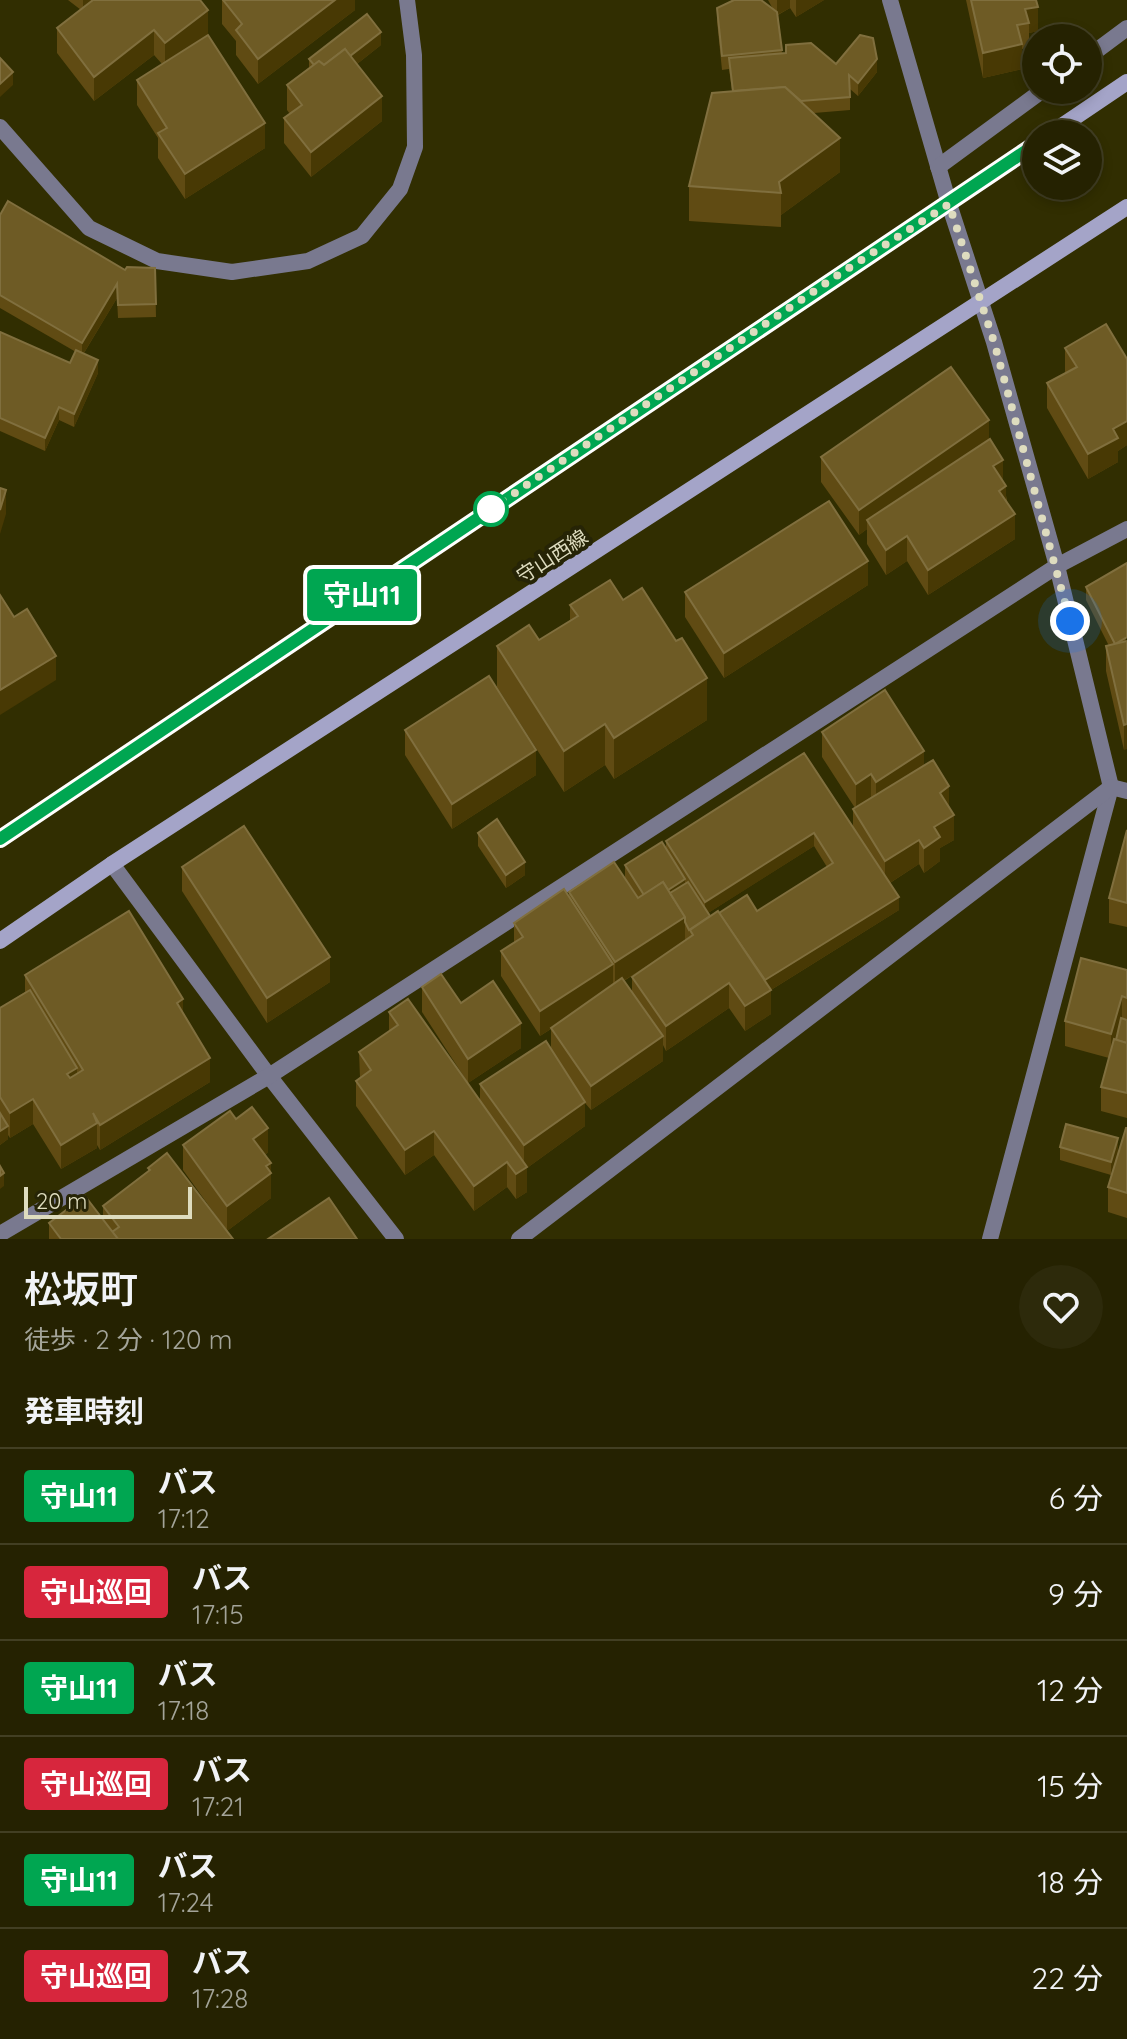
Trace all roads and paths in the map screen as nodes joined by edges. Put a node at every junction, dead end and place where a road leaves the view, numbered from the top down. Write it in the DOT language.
graph roads {
  1 [pos="407,0"];
  2 [pos="890,0"];
  3 [pos="1127,28"];
  4 [pos="1102,47"];
  5 [pos="1127,82"];
  6 [pos="1024,104"];
  7 [pos="1071,120"];
  8 [pos="0,127"];
  9 [pos="1022,154"];
  10 [pos="938,167"];
  11 [pos="949,204"];
  12 [pos="1127,207"];
  13 [pos="982,301"];
  14 [pos="1127,529"];
  15 [pos="1057,566"];
  16 [pos="1119,789"];
  17 [pos="0,839"];
  18 [pos="112,864"];
  19 [pos="0,941"];
  20 [pos="269,1076"];
  21 [pos="0,1234"];
  22 [pos="396,1239"];
  23 [pos="519,1239"];
  24 [pos="990,1239"];
  1 -- 8 [label="street"];
  2 -- 10 [label="street"];
  3 -- 4 [label="street"];
  5 -- 7 [label="main road"];
  6 -- 10 [label="street"];
  9 -- 11 [label="main road"];
  10 -- 11 [label="street"];
  11 -- 13 [label="street"];
  11 -- 17 [label="main road"];
  12 -- 13 [label="main road, 守山西線"];
  13 -- 15 [label="street"];
  13 -- 18 [label="main road, 守山西線"];
  14 -- 15 [label="street"];
  15 -- 16 [label="street"];
  15 -- 20 [label="street"];
  16 -- 23 [label="street"];
  16 -- 24 [label="street"];
  18 -- 19 [label="main road, 守山西線"];
  18 -- 20 [label="street"];
  20 -- 21 [label="street"];
  20 -- 22 [label="street"];
}
